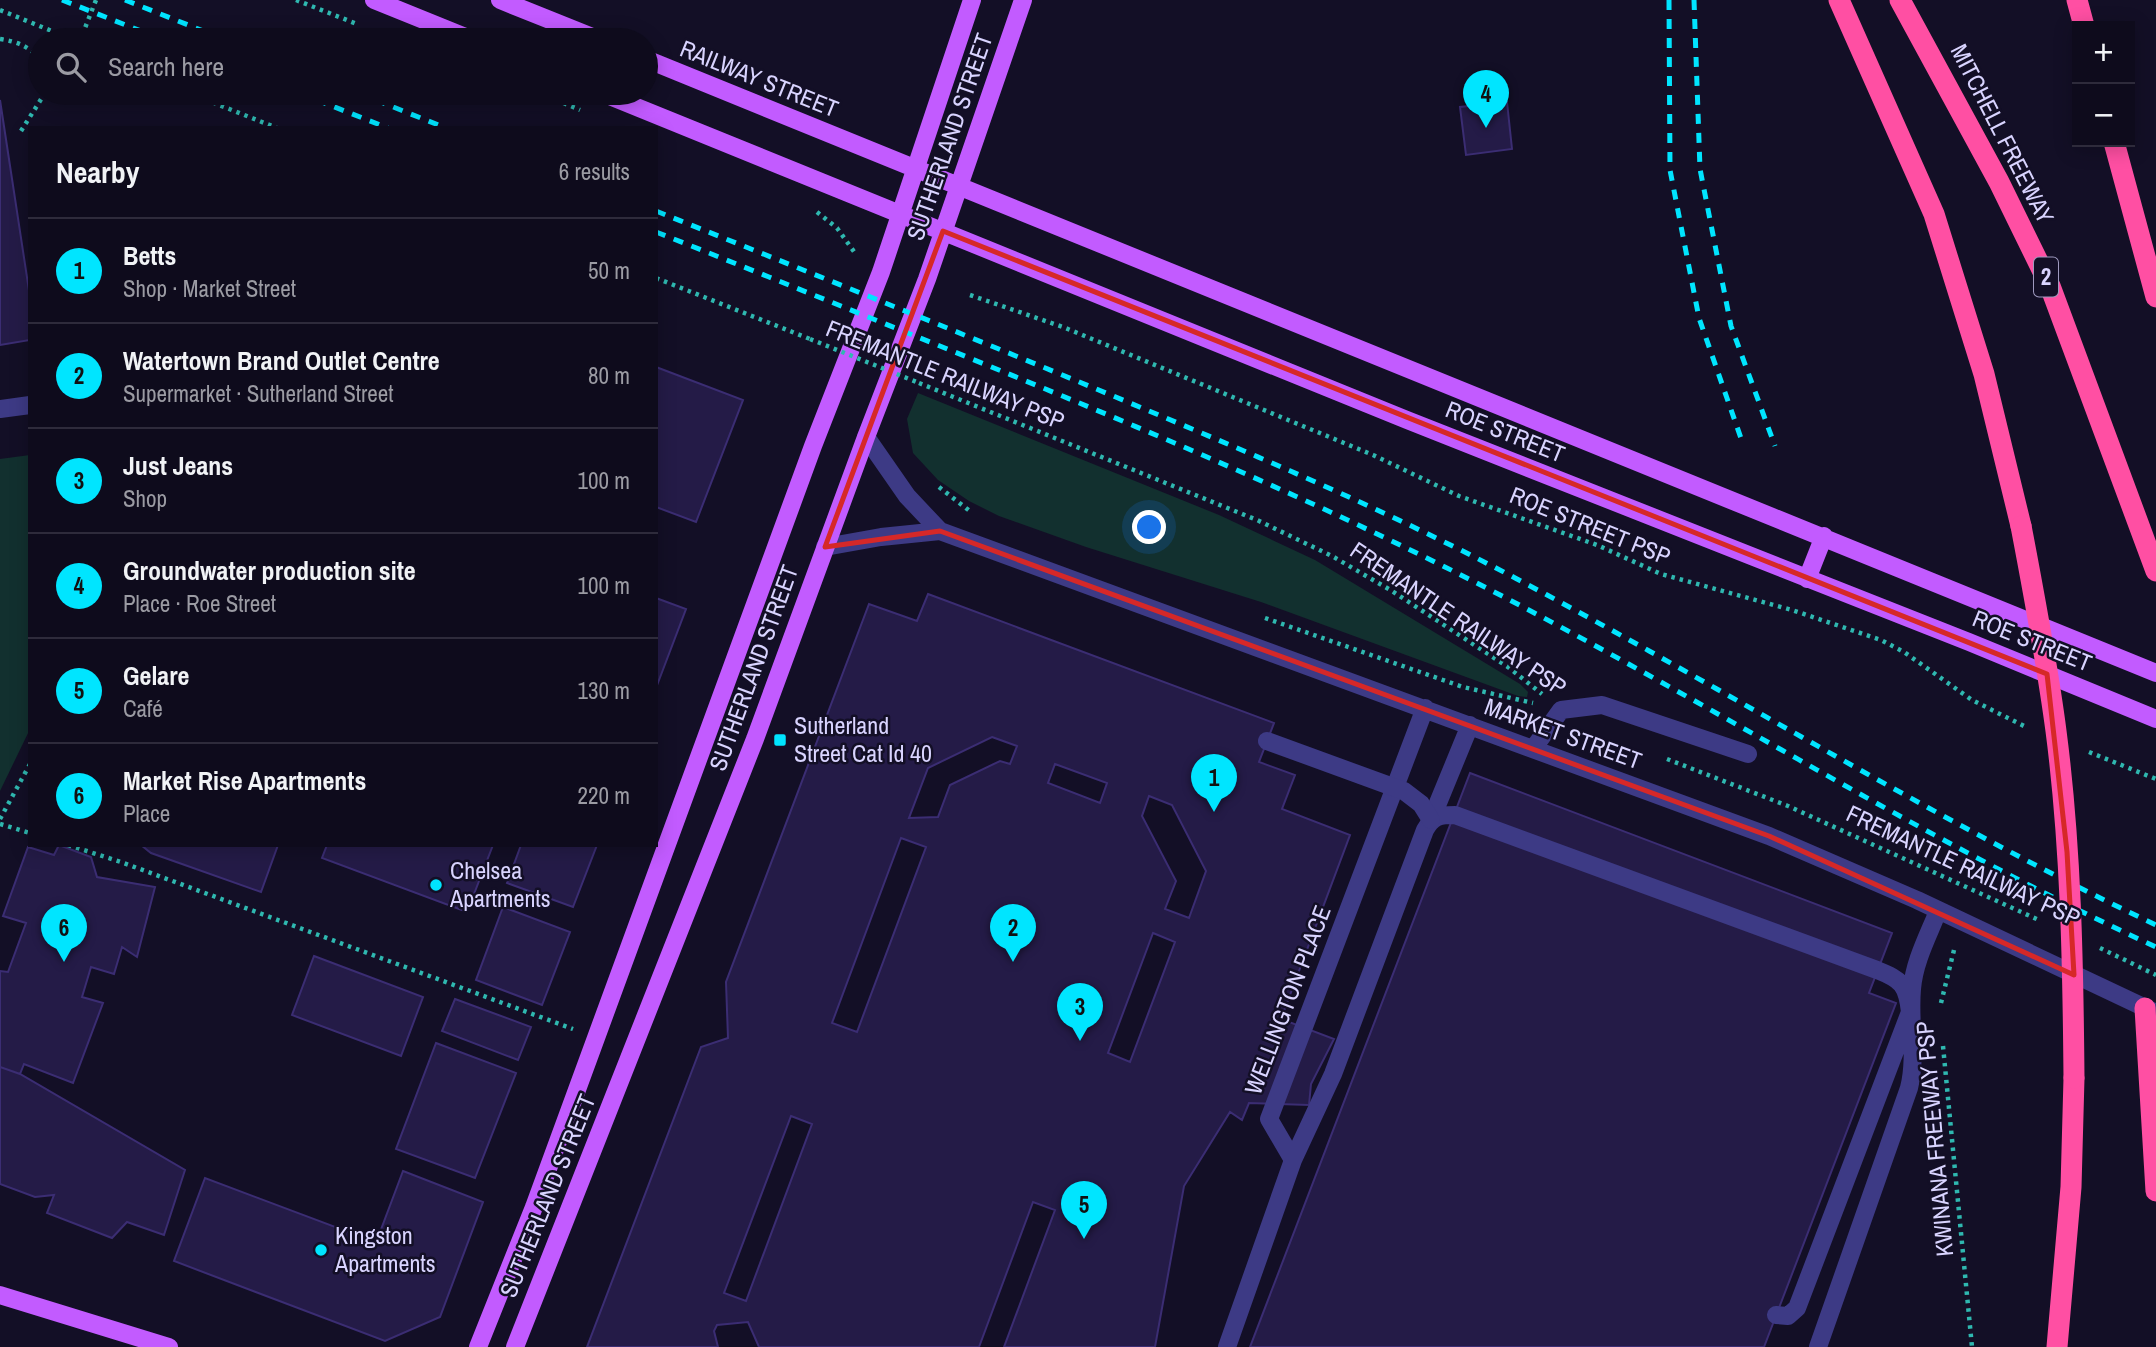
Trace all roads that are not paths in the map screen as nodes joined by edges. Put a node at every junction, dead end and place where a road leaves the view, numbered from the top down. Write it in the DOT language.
graph roads {
  1 [pos="500,0"];
  2 [pos="972,0"];
  3 [pos="1023,0"];
  4 [pos="1839,0"];
  5 [pos="1900,0"];
  6 [pos="2077,0"];
  7 [pos="387,2"];
  8 [pos="2083,21"];
  9 [pos="446,28"];
  10 [pos="570,28"];
  11 [pos="658,64"];
  12 [pos="632,105"];
  13 [pos="854,144"];
  14 [pos="2115,147"];
  15 [pos="916,169"];
  16 [pos="959,186"];
  17 [pos="901,214"];
  18 [pos="943,231"];
  19 [pos="2156,297"];
  20 [pos="28,405"];
  21 [pos="0,409"];
  22 [pos="866,437"];
  23 [pos="940,531"];
  24 [pos="1824,536"];
  25 [pos="825,547"];
  26 [pos="2156,571"];
  27 [pos="1807,579"];
  28 [pos="2156,673"];
  29 [pos="1425,708"];
  30 [pos="2156,719"];
  31 [pos="1470,725"];
  32 [pos="1267,741"];
  33 [pos="1533,749"];
  34 [pos="1748,754"];
  35 [pos="1431,820"];
  36 [pos="1938,911"];
  37 [pos="2151,1011"];
  38 [pos="1293,1160"];
  39 [pos="2156,1191"];
  40 [pos="0,1295"];
  41 [pos="1776,1315"];
  42 [pos="169,1347"];
  43 [pos="478,1347"];
  44 [pos="515,1347"];
  45 [pos="1227,1347"];
  46 [pos="1818,1347"];
  47 [pos="2057,1347"];
  1 -- 10 [label="main road"];
  2 -- 15 [label="main road, SUTHERLAND STREET"];
  3 -- 16 [label="main road, SUTHERLAND STREET"];
  4 -- 47 [label="highway, bridge"];
  5 -- 26 [label="highway, MITCHELL FREEWAY / 2"];
  6 -- 8 [label="highway"];
  7 -- 9 [label="main road"];
  11 -- 13 [label="main road, RAILWAY STREET"];
  12 -- 17 [label="main road, ROE STREET"];
  13 -- 15 [label="main road, ROE STREET"];
  14 -- 19 [label="highway"];
  15 -- 16 [label="main road, ROE STREET"];
  15 -- 17 [label="main road, SUTHERLAND STREET"];
  16 -- 18 [label="main road, SUTHERLAND STREET"];
  16 -- 24 [label="main road, ROE STREET"];
  17 -- 18 [label="main road, ROE STREET"];
  17 -- 43 [label="main road, SUTHERLAND STREET"];
  18 -- 22 [label="main road, SUTHERLAND STREET"];
  18 -- 27 [label="main road, ROE STREET"];
  20 -- 21 [label="street"];
  22 -- 23 [label="street, MARKET STREET"];
  22 -- 25 [label="main road, SUTHERLAND STREET"];
  23 -- 25 [label="street, MARKET STREET"];
  23 -- 29 [label="street, MARKET STREET"];
  24 -- 27 [label="main road"];
  24 -- 28 [label="main road, ROE STREET"];
  25 -- 44 [label="main road, SUTHERLAND STREET"];
  27 -- 30 [label="main road, ROE STREET"];
  29 -- 31 [label="street, MARKET STREET"];
  29 -- 38 [label="street, WELLINGTON PLACE"];
  31 -- 33 [label="street, MARKET STREET"];
  31 -- 35 [label="street"];
  32 -- 35 [label="street, bridge"];
  33 -- 34 [label="street"];
  33 -- 36 [label="street, MARKET STREET"];
  35 -- 38 [label="street"];
  35 -- 41 [label="street"];
  36 -- 37 [label="street, MARKET STREET"];
  36 -- 46 [label="street"];
  37 -- 39 [label="highway"];
  38 -- 45 [label="street"];
  40 -- 42 [label="main road"];
}
